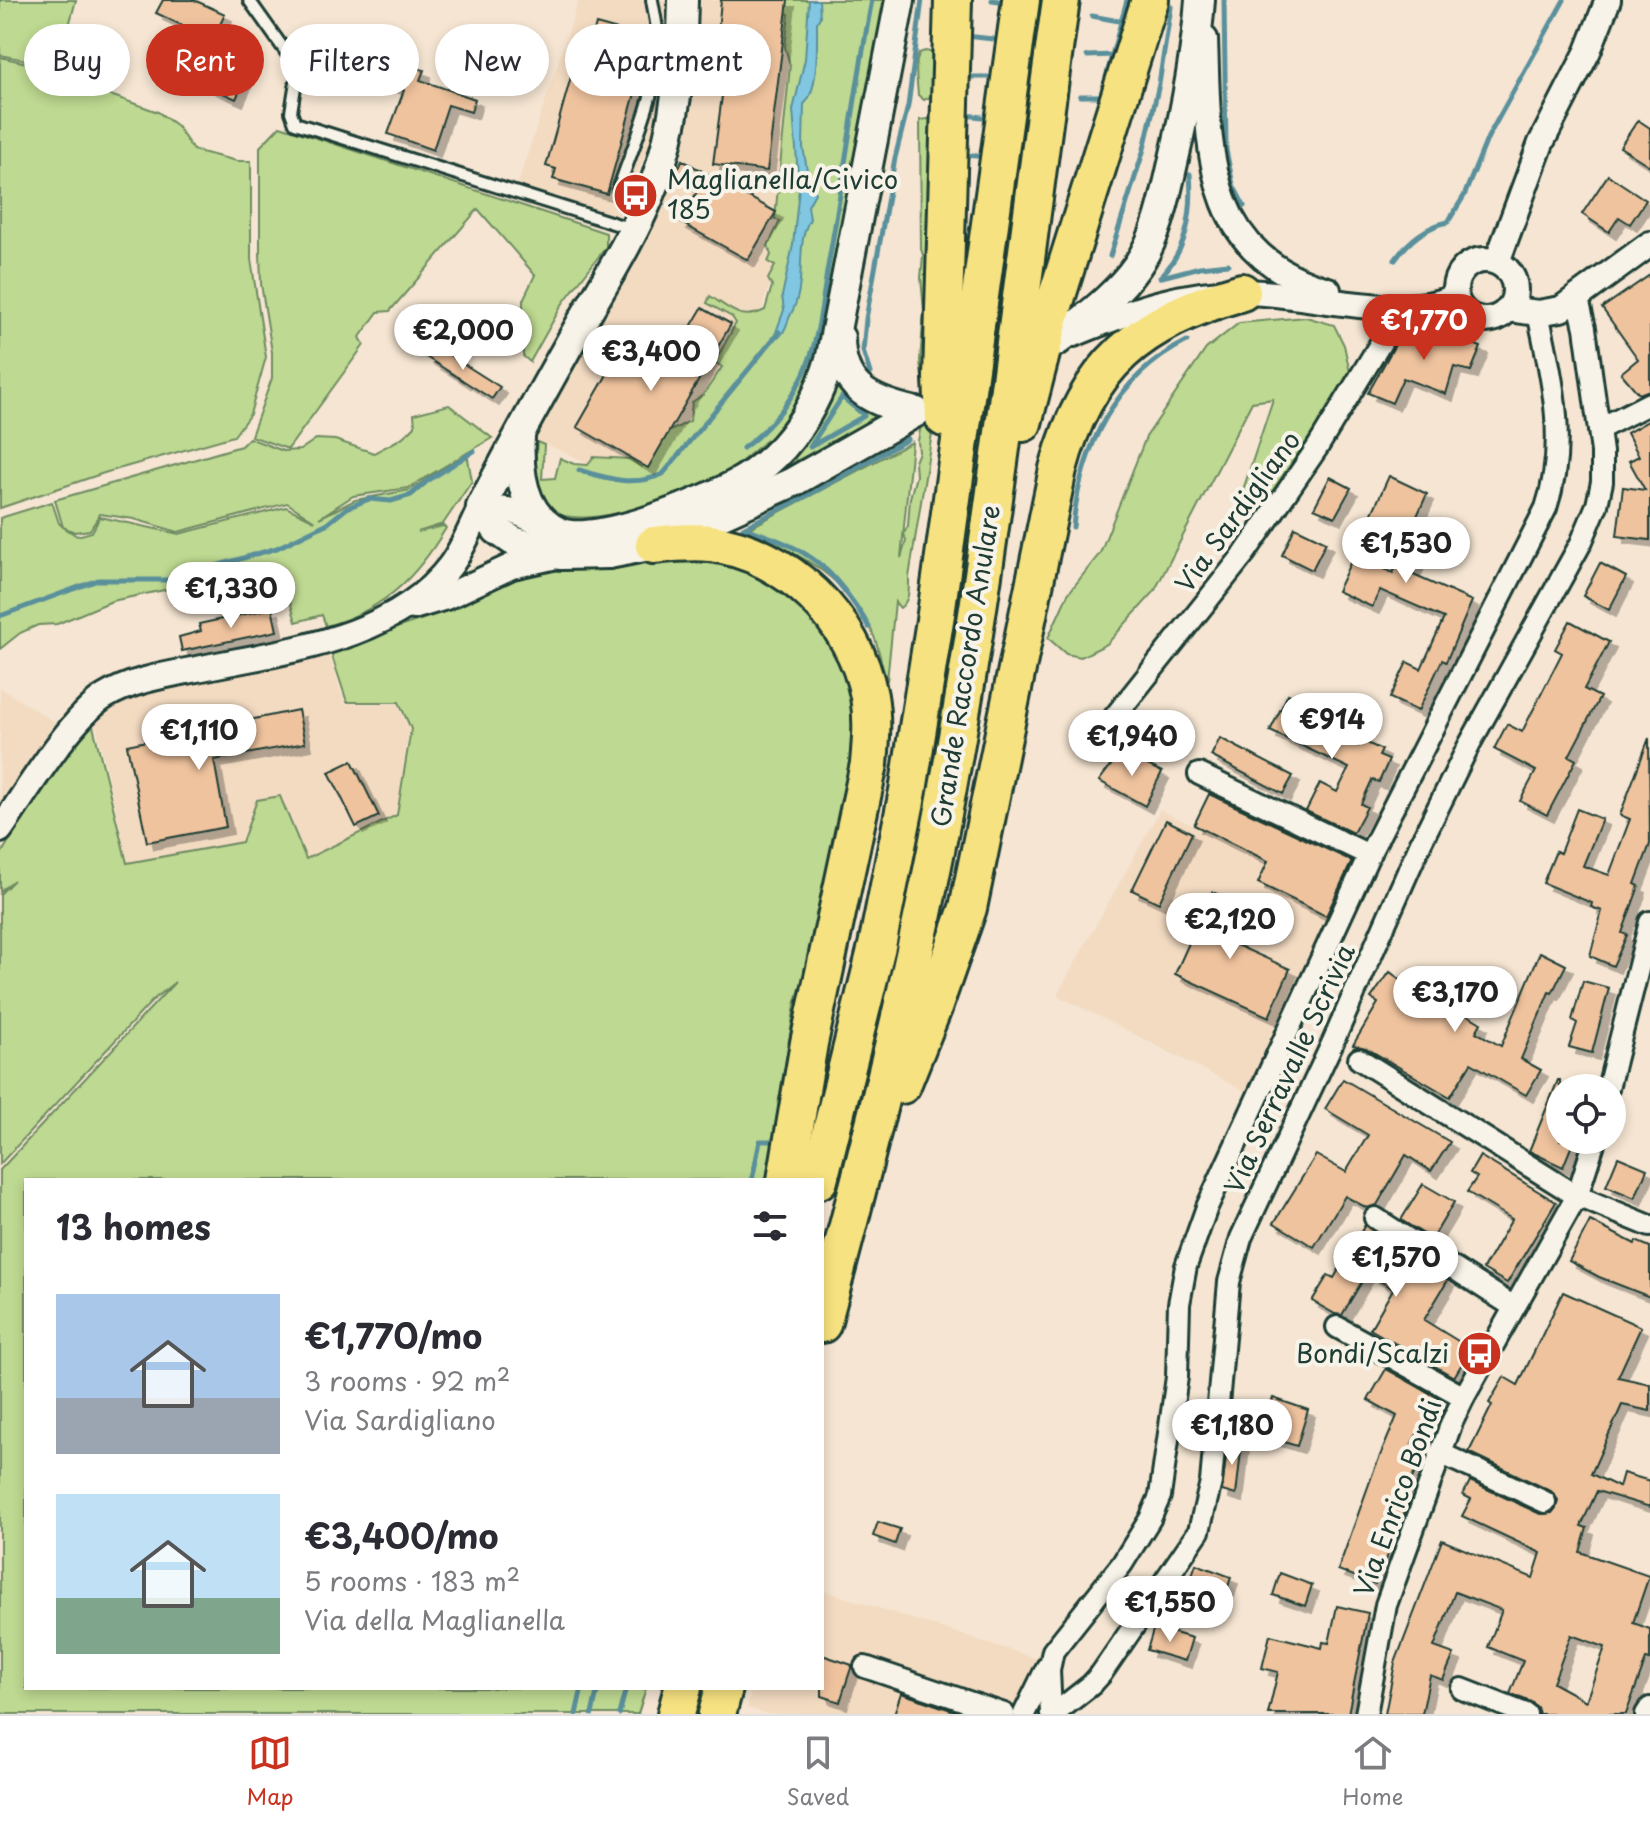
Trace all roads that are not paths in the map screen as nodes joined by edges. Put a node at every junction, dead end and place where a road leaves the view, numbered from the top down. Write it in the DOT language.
graph roads {
  1 [pos="249,0"];
  2 [pos="652,0"];
  3 [pos="683,0"];
  4 [pos="900,0"];
  5 [pos="953,0"];
  6 [pos="1021,0"];
  7 [pos="1061,0"];
  8 [pos="1150,0"];
  9 [pos="1202,0"];
  10 [pos="1608,0"];
  11 [pos="618,190"];
  12 [pos="633,229"];
  13 [pos="1650,244"];
  14 [pos="1497,262"];
  15 [pos="1242,292"];
  16 [pos="1455,297"];
  17 [pos="1578,299"];
  18 [pos="1393,306"];
  19 [pos="1508,309"];
  20 [pos="1538,313"];
  21 [pos="841,315"];
  22 [pos="1057,341"];
  23 [pos="1650,403"];
  24 [pos="1599,429"];
  25 [pos="520,432"];
  26 [pos="481,507"];
  27 [pos="947,525"];
  28 [pos="560,544"];
  29 [pos="654,545"];
  30 [pos="981,587"];
  31 [pos="395,612"];
  32 [pos="1100,735"];
  33 [pos="1199,774"];
  34 [pos="0,830"];
  35 [pos="1369,855"];
  36 [pos="1650,922"];
  37 [pos="1359,1059"];
  38 [pos="1612,1074"];
  39 [pos="1590,1154"];
  40 [pos="786,1178"];
  41 [pos="819,1178"];
  42 [pos="859,1186"];
  43 [pos="1577,1196"];
  44 [pos="1375,1218"];
  45 [pos="1650,1226"];
  46 [pos="1514,1307"];
  47 [pos="824,1317"];
  48 [pos="1337,1327"];
  49 [pos="1464,1397"];
  50 [pos="1440,1453"];
  51 [pos="1545,1502"];
  52 [pos="1050,1660"];
  53 [pos="865,1667"];
  54 [pos="1462,1689"];
  55 [pos="682,1690"];
  56 [pos="723,1690"];
  57 [pos="1650,1708"];
  58 [pos="676,1714"];
  59 [pos="717,1714"];
  60 [pos="1004,1714"];
  61 [pos="1024,1714"];
  62 [pos="1052,1714"];
  63 [pos="1366,1714"];
  64 [pos="1526,1714"];
  65 [pos="1646,1714"];
  1 -- 12 [label="lane"];
  2 -- 11 [label="lane"];
  3 -- 12 [label="main road"];
  4 -- 21 [label="main road"];
  5 -- 27 [label="highway"];
  6 -- 27 [label="highway, Grande Raccordo Anulare"];
  7 -- 30 [label="highway, Grande Raccordo Anulare"];
  8 -- 30 [label="highway"];
  9 -- 18 [label="street"];
  9 -- 22 [label="main road"];
  10 -- 14 [label="street"];
  12 -- 25 [label="main road"];
  13 -- 17 [label="street"];
  14 -- 16 [label="street"];
  14 -- 19 [label="street"];
  15 -- 18 [label="street"];
  15 -- 22 [label="street"];
  15 -- 42 [label="highway"];
  16 -- 18 [label="street"];
  16 -- 19 [label="street"];
  17 -- 20 [label="street"];
  17 -- 24 [label="street, Via Serravalle Scrivia"];
  18 -- 32 [label="street, Via Sardigliano"];
  19 -- 20 [label="street"];
  20 -- 35 [label="street"];
  21 -- 28 [label="main road"];
  21 -- 29 [label="main road"];
  23 -- 24 [label="street"];
  24 -- 62 [label="street, Via Serravalle Scrivia"];
  25 -- 26 [label="main road"];
  25 -- 28 [label="main road"];
  26 -- 28 [label="main road"];
  26 -- 31 [label="street"];
  27 -- 41 [label="highway, Grande Raccordo Anulare"];
  28 -- 29 [label="main road"];
  28 -- 31 [label="street"];
  29 -- 40 [label="highway"];
  30 -- 42 [label="highway, Grande Raccordo Anulare"];
  31 -- 34 [label="street"];
  33 -- 35 [label="street"];
  35 -- 52 [label="street"];
  36 -- 38 [label="street"];
  37 -- 43 [label="street"];
  39 -- 43 [label="street, Via Enrico Bondi"];
  42 -- 47 [label="highway, Grande Raccordo Anulare"];
  43 -- 45 [label="street"];
  43 -- 46 [label="street, Via Enrico Bondi"];
  44 -- 46 [label="street"];
  46 -- 49 [label="street, Via Enrico Bondi"];
  48 -- 49 [label="street"];
  49 -- 50 [label="street, Via Enrico Bondi"];
  50 -- 51 [label="street"];
  50 -- 63 [label="street, Via Enrico Bondi"];
  52 -- 61 [label="street"];
  52 -- 62 [label="street"];
  53 -- 60 [label="street"];
  54 -- 64 [label="street"];
  55 -- 58 [label="highway"];
  56 -- 59 [label="highway"];
  57 -- 65 [label="street"];
}
